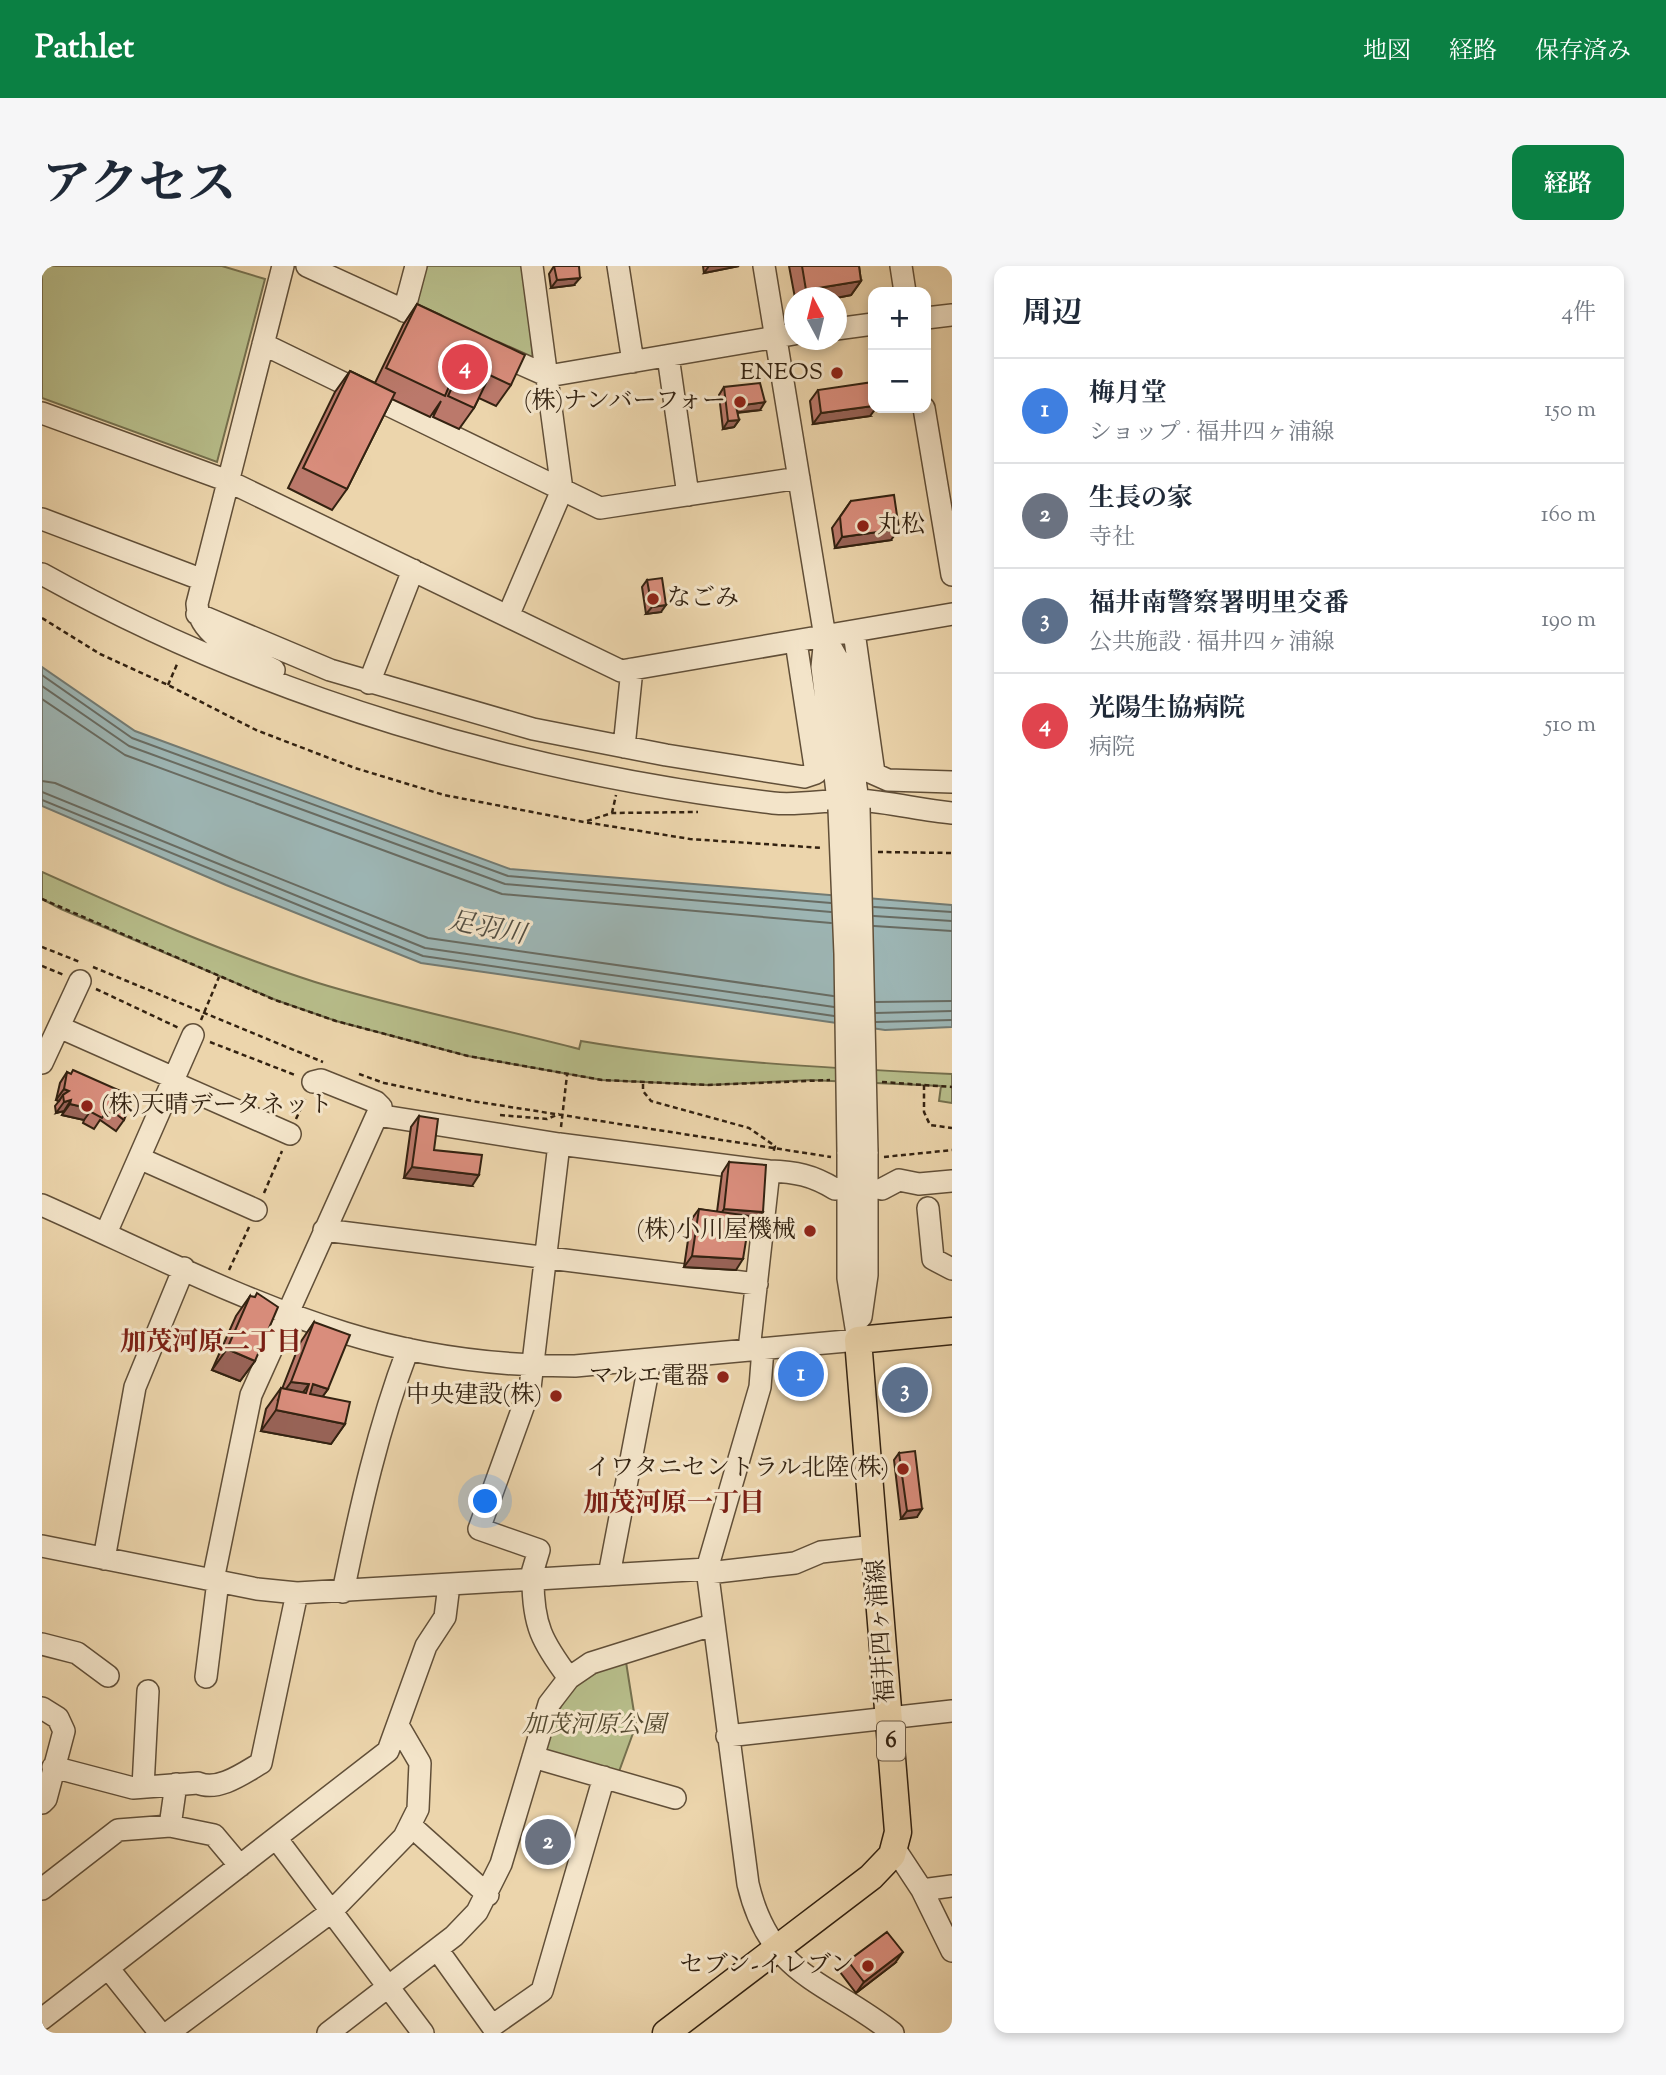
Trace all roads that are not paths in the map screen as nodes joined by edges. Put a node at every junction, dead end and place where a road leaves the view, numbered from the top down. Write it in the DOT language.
graph roads {
  1 [pos="283,266"];
  2 [pos="307,266"];
  3 [pos="416,266"];
  4 [pos="532,266"];
  5 [pos="618,266"];
  6 [pos="764,266"];
  7 [pos="901,266"];
  8 [pos="904,287"];
  9 [pos="404,311"];
  10 [pos="952,315"];
  11 [pos="931,317"];
  12 [pos="868,325"];
  13 [pos="847,328"];
  14 [pos="452,332"];
  15 [pos="784,332"];
  16 [pos="784,335"];
  17 [pos="263,344"];
  18 [pos="476,344"];
  19 [pos="786,350"];
  20 [pos="668,356"];
  21 [pos="633,362"];
  22 [pos="548,376"];
  23 [pos="42,413"];
  24 [pos="926,413"];
  25 [pos="942,454"];
  26 [pos="799,478"];
  27 [pos="228,481"];
  28 [pos="562,490"];
  29 [pos="688,495"];
  30 [pos="42,519"];
  31 [pos="412,570"];
  32 [pos="42,574"];
  33 [pos="952,575"];
  34 [pos="203,580"];
  35 [pos="197,614"];
  36 [pos="952,614"];
  37 [pos="508,616"];
  38 [pos="854,632"];
  39 [pos="825,638"];
  40 [pos="796,642"];
  41 [pos="632,669"];
  42 [pos="369,682"];
  43 [pos="293,689"];
  44 [pos="624,747"];
  45 [pos="952,782"];
  46 [pos="848,805"];
  47 [pos="952,813"];
  48 [pos="80,981"];
  49 [pos="59,1027"];
  50 [pos="193,1035"];
  51 [pos="42,1063"];
  52 [pos="173,1080"];
  53 [pos="313,1082"];
  54 [pos="377,1115"];
  55 [pos="290,1134"];
  56 [pos="559,1144"];
  57 [pos="139,1158"];
  58 [pos="769,1171"];
  59 [pos="952,1181"];
  60 [pos="835,1189"];
  61 [pos="882,1189"];
  62 [pos="42,1205"];
  63 [pos="928,1208"];
  64 [pos="256,1210"];
  65 [pos="324,1230"];
  66 [pos="106,1233"];
  67 [pos="545,1257"];
  68 [pos="184,1268"];
  69 [pos="952,1269"];
  70 [pos="757,1284"];
  71 [pos="287,1311"];
  72 [pos="952,1331"];
  73 [pos="858,1340"];
  74 [pos="408,1349"];
  75 [pos="756,1349"];
  76 [pos="650,1360"];
  77 [pos="533,1366"];
  78 [pos="42,1546"];
  79 [pos="875,1546"];
  80 [pos="104,1559"];
  81 [pos="707,1571"];
  82 [pos="609,1575"];
  83 [pos="531,1580"];
  84 [pos="215,1581"];
  85 [pos="449,1586"];
  86 [pos="343,1592"];
  87 [pos="297,1593"];
  88 [pos="712,1625"];
  89 [pos="42,1644"];
  90 [pos="108,1676"];
  91 [pos="206,1677"];
  92 [pos="569,1678"];
  93 [pos="148,1691"];
  94 [pos="42,1708"];
  95 [pos="952,1712"];
  96 [pos="889,1719"];
  97 [pos="399,1727"];
  98 [pos="727,1736"];
  99 [pos="533,1757"];
  100 [pos="54,1767"];
  101 [pos="604,1777"];
  102 [pos="176,1784"];
  103 [pos="142,1787"];
  104 [pos="675,1798"];
  105 [pos="42,1803"];
  106 [pos="410,1825"];
  107 [pos="170,1826"];
  108 [pos="276,1838"];
  109 [pos="895,1849"];
  110 [pos="240,1866"];
  111 [pos="952,1886"];
  112 [pos="42,1889"];
  113 [pos="922,1890"];
  114 [pos="488,1895"];
  115 [pos="331,1912"];
  116 [pos="777,1948"];
  117 [pos="437,1949"];
  118 [pos="952,1951"];
  119 [pos="108,1968"];
  120 [pos="387,1987"];
  121 [pos="42,2019"];
  122 [pos="160,2033"];
  123 [pos="168,2033"];
  124 [pos="328,2033"];
  125 [pos="423,2033"];
  126 [pos="666,2033"];
  127 [pos="892,2033"];
  1 -- 17 [label="street"];
  2 -- 9 [label="street"];
  3 -- 9 [label="street"];
  4 -- 22 [label="street"];
  5 -- 21 [label="street"];
  6 -- 15 [label="street"];
  7 -- 8 [label="street"];
  9 -- 14 [label="street"];
  10 -- 11 [label="street"];
  12 -- 13 [label="street"];
  16 -- 20 [label="street"];
  17 -- 27 [label="street"];
  17 -- 28 [label="street"];
  18 -- 22 [label="street"];
  19 -- 26 [label="street"];
  20 -- 21 [label="street"];
  20 -- 29 [label="street"];
  21 -- 22 [label="street"];
  22 -- 28 [label="street"];
  23 -- 27 [label="street"];
  24 -- 25 [label="street"];
  25 -- 33 [label="street"];
  26 -- 29 [label="street"];
  26 -- 39 [label="street"];
  27 -- 31 [label="street"];
  27 -- 34 [label="street"];
  28 -- 29 [label="street"];
  28 -- 37 [label="street"];
  30 -- 34 [label="street"];
  31 -- 37 [label="street"];
  31 -- 42 [label="street"];
  32 -- 43 [label="street"];
  34 -- 35 [label="street"];
  35 -- 42 [label="street"];
  35 -- 43 [label="street"];
  36 -- 38 [label="street"];
  37 -- 41 [label="street"];
  38 -- 39 [label="street"];
  38 -- 45 [label="street"];
  39 -- 40 [label="street"];
  39 -- 46 [label="street"];
  40 -- 41 [label="street"];
  40 -- 44 [label="street"];
  41 -- 44 [label="street"];
  42 -- 44 [label="street"];
  43 -- 46 [label="street"];
  46 -- 47 [label="street"];
  46 -- 73 [label="street, bridge"];
  48 -- 49 [label="street"];
  49 -- 51 [label="street"];
  49 -- 52 [label="street"];
  50 -- 52 [label="street"];
  52 -- 55 [label="street"];
  52 -- 57 [label="street"];
  53 -- 54 [label="street"];
  54 -- 56 [label="street"];
  54 -- 65 [label="street"];
  56 -- 58 [label="street"];
  56 -- 67 [label="street"];
  57 -- 64 [label="street"];
  57 -- 66 [label="street"];
  58 -- 60 [label="street"];
  58 -- 70 [label="street"];
  59 -- 61 [label="street"];
  62 -- 66 [label="street"];
  63 -- 69 [label="street"];
  65 -- 67 [label="street"];
  65 -- 71 [label="street"];
  66 -- 68 [label="street"];
  67 -- 70 [label="street"];
  67 -- 77 [label="street"];
  68 -- 71 [label="street"];
  68 -- 80 [label="street"];
  70 -- 75 [label="street"];
  71 -- 74 [label="street"];
  71 -- 84 [label="street"];
  72 -- 73 [label="main road"];
  73 -- 75 [label="street"];
  73 -- 79 [label="main road, 福井四ヶ浦線 / 6"];
  74 -- 77 [label="street"];
  74 -- 86 [label="street"];
  75 -- 76 [label="street"];
  75 -- 81 [label="street"];
  76 -- 77 [label="street"];
  76 -- 82 [label="street"];
  77 -- 83 [label="street"];
  78 -- 80 [label="street"];
  79 -- 81 [label="street"];
  79 -- 96 [label="main road, 福井四ヶ浦線 / 6"];
  80 -- 84 [label="street"];
  81 -- 82 [label="street"];
  81 -- 88 [label="street"];
  82 -- 83 [label="street"];
  83 -- 85 [label="street"];
  83 -- 92 [label="street"];
  84 -- 87 [label="street"];
  84 -- 91 [label="street"];
  85 -- 86 [label="street"];
  85 -- 97 [label="street"];
  86 -- 87 [label="street"];
  87 -- 102 [label="street"];
  88 -- 92 [label="street"];
  88 -- 98 [label="street"];
  89 -- 90 [label="street"];
  92 -- 99 [label="street"];
  93 -- 103 [label="street"];
  94 -- 100 [label="street"];
  95 -- 96 [label="street"];
  96 -- 98 [label="street"];
  96 -- 109 [label="main road, 福井四ヶ浦線 / 6"];
  97 -- 106 [label="street"];
  97 -- 108 [label="street"];
  98 -- 116 [label="street"];
  99 -- 101 [label="street"];
  99 -- 114 [label="street"];
  100 -- 103 [label="street"];
  100 -- 105 [label="street"];
  101 -- 104 [label="street"];
  101 -- 117 [label="street"];
  102 -- 103 [label="street"];
  102 -- 107 [label="street"];
  106 -- 114 [label="street"];
  106 -- 115 [label="street"];
  107 -- 110 [label="street"];
  107 -- 112 [label="street"];
  108 -- 110 [label="street"];
  108 -- 115 [label="street"];
  109 -- 113 [label="street"];
  109 -- 116 [label="main road"];
  110 -- 119 [label="street"];
  111 -- 113 [label="street"];
  113 -- 118 [label="street"];
  114 -- 117 [label="street"];
  115 -- 120 [label="street"];
  115 -- 123 [label="street"];
  116 -- 126 [label="main road"];
  116 -- 127 [label="street"];
  117 -- 120 [label="street"];
  119 -- 121 [label="street"];
  119 -- 122 [label="street"];
  120 -- 124 [label="street"];
  120 -- 125 [label="street"];
}
